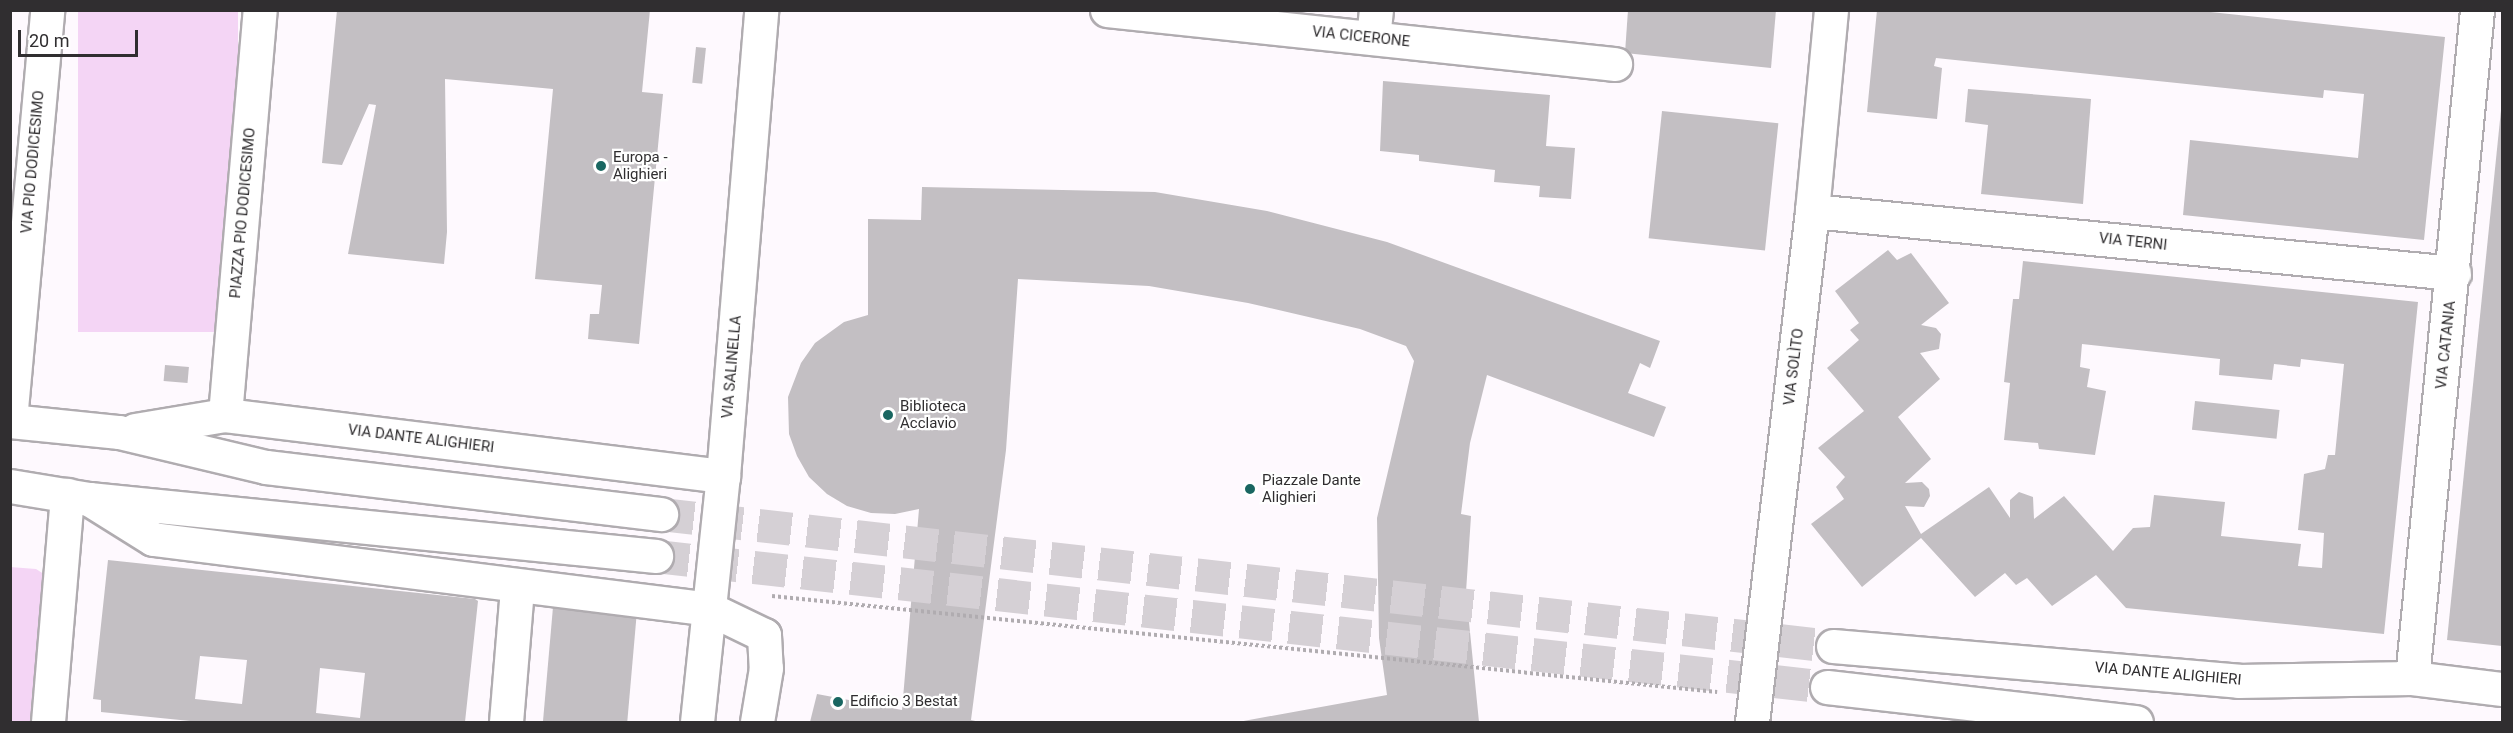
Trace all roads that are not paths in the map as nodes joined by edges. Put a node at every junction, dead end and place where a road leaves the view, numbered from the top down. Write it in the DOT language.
graph roads {
  1 [pos="47,10"];
  2 [pos="260,10"];
  3 [pos="761,10"];
  4 [pos="1107,10"];
  5 [pos="1831,10"];
  6 [pos="2477,10"];
  7 [pos="1375,24"];
  8 [pos="1615,64"];
  9 [pos="1812,211"];
  10 [pos="2454,273"];
  11 [pos="225,415"];
  12 [pos="10,421"];
  13 [pos="119,432"];
  14 [pos="723,476"];
  15 [pos="10,486"];
  16 [pos="78,497"];
  17 [pos="662,514"];
  18 [pos="656,556"];
  19 [pos="517,588"];
  20 [pos="711,599"];
  21 [pos="1833,646"];
  22 [pos="2412,678"];
  23 [pos="1827,687"];
  24 [pos="2502,689"];
  25 [pos="1754,709"];
  26 [pos="48,723"];
  27 [pos="506,723"];
  28 [pos="698,723"];
  29 [pos="757,723"];
  30 [pos="2136,723"];
  1 -- 12 [label="street, VIA PIO DODICESIMO"];
  2 -- 11 [label="street, PIAZZA PIO DODICESIMO"];
  3 -- 14 [label="street, VIA SALINELLA"];
  4 -- 7 [label="street, VIA CICERONE"];
  5 -- 9 [label="street, VIA SOLÌTO"];
  6 -- 10 [label="street, VIA CATANIA"];
  7 -- 8 [label="street, VIA CICERONE"];
  9 -- 10 [label="street, VIA TERNI"];
  9 -- 25 [label="street, VIA SOLÌTO"];
  10 -- 22 [label="street, VIA CATANIA"];
  11 -- 13 [label="street, VIA DANTE ALIGHIERI"];
  11 -- 14 [label="street, VIA DANTE ALIGHIERI"];
  12 -- 13 [label="street, VIA DANTE ALIGHIERI"];
  13 -- 17 [label="street, VIA DANTE ALIGHIERI"];
  14 -- 20 [label="street, VIA SALINELLA"];
  15 -- 16 [label="street"];
  16 -- 18 [label="street"];
  16 -- 19 [label="street"];
  16 -- 26 [label="street"];
  19 -- 20 [label="street"];
  19 -- 27 [label="street"];
  20 -- 28 [label="street, VIA SALINELLA"];
  20 -- 29 [label="street"];
  21 -- 22 [label="street, VIA DANTE ALIGHIERI"];
  22 -- 24 [label="street, VIA DANTE ALIGHIERI"];
  23 -- 30 [label="street"];
}
